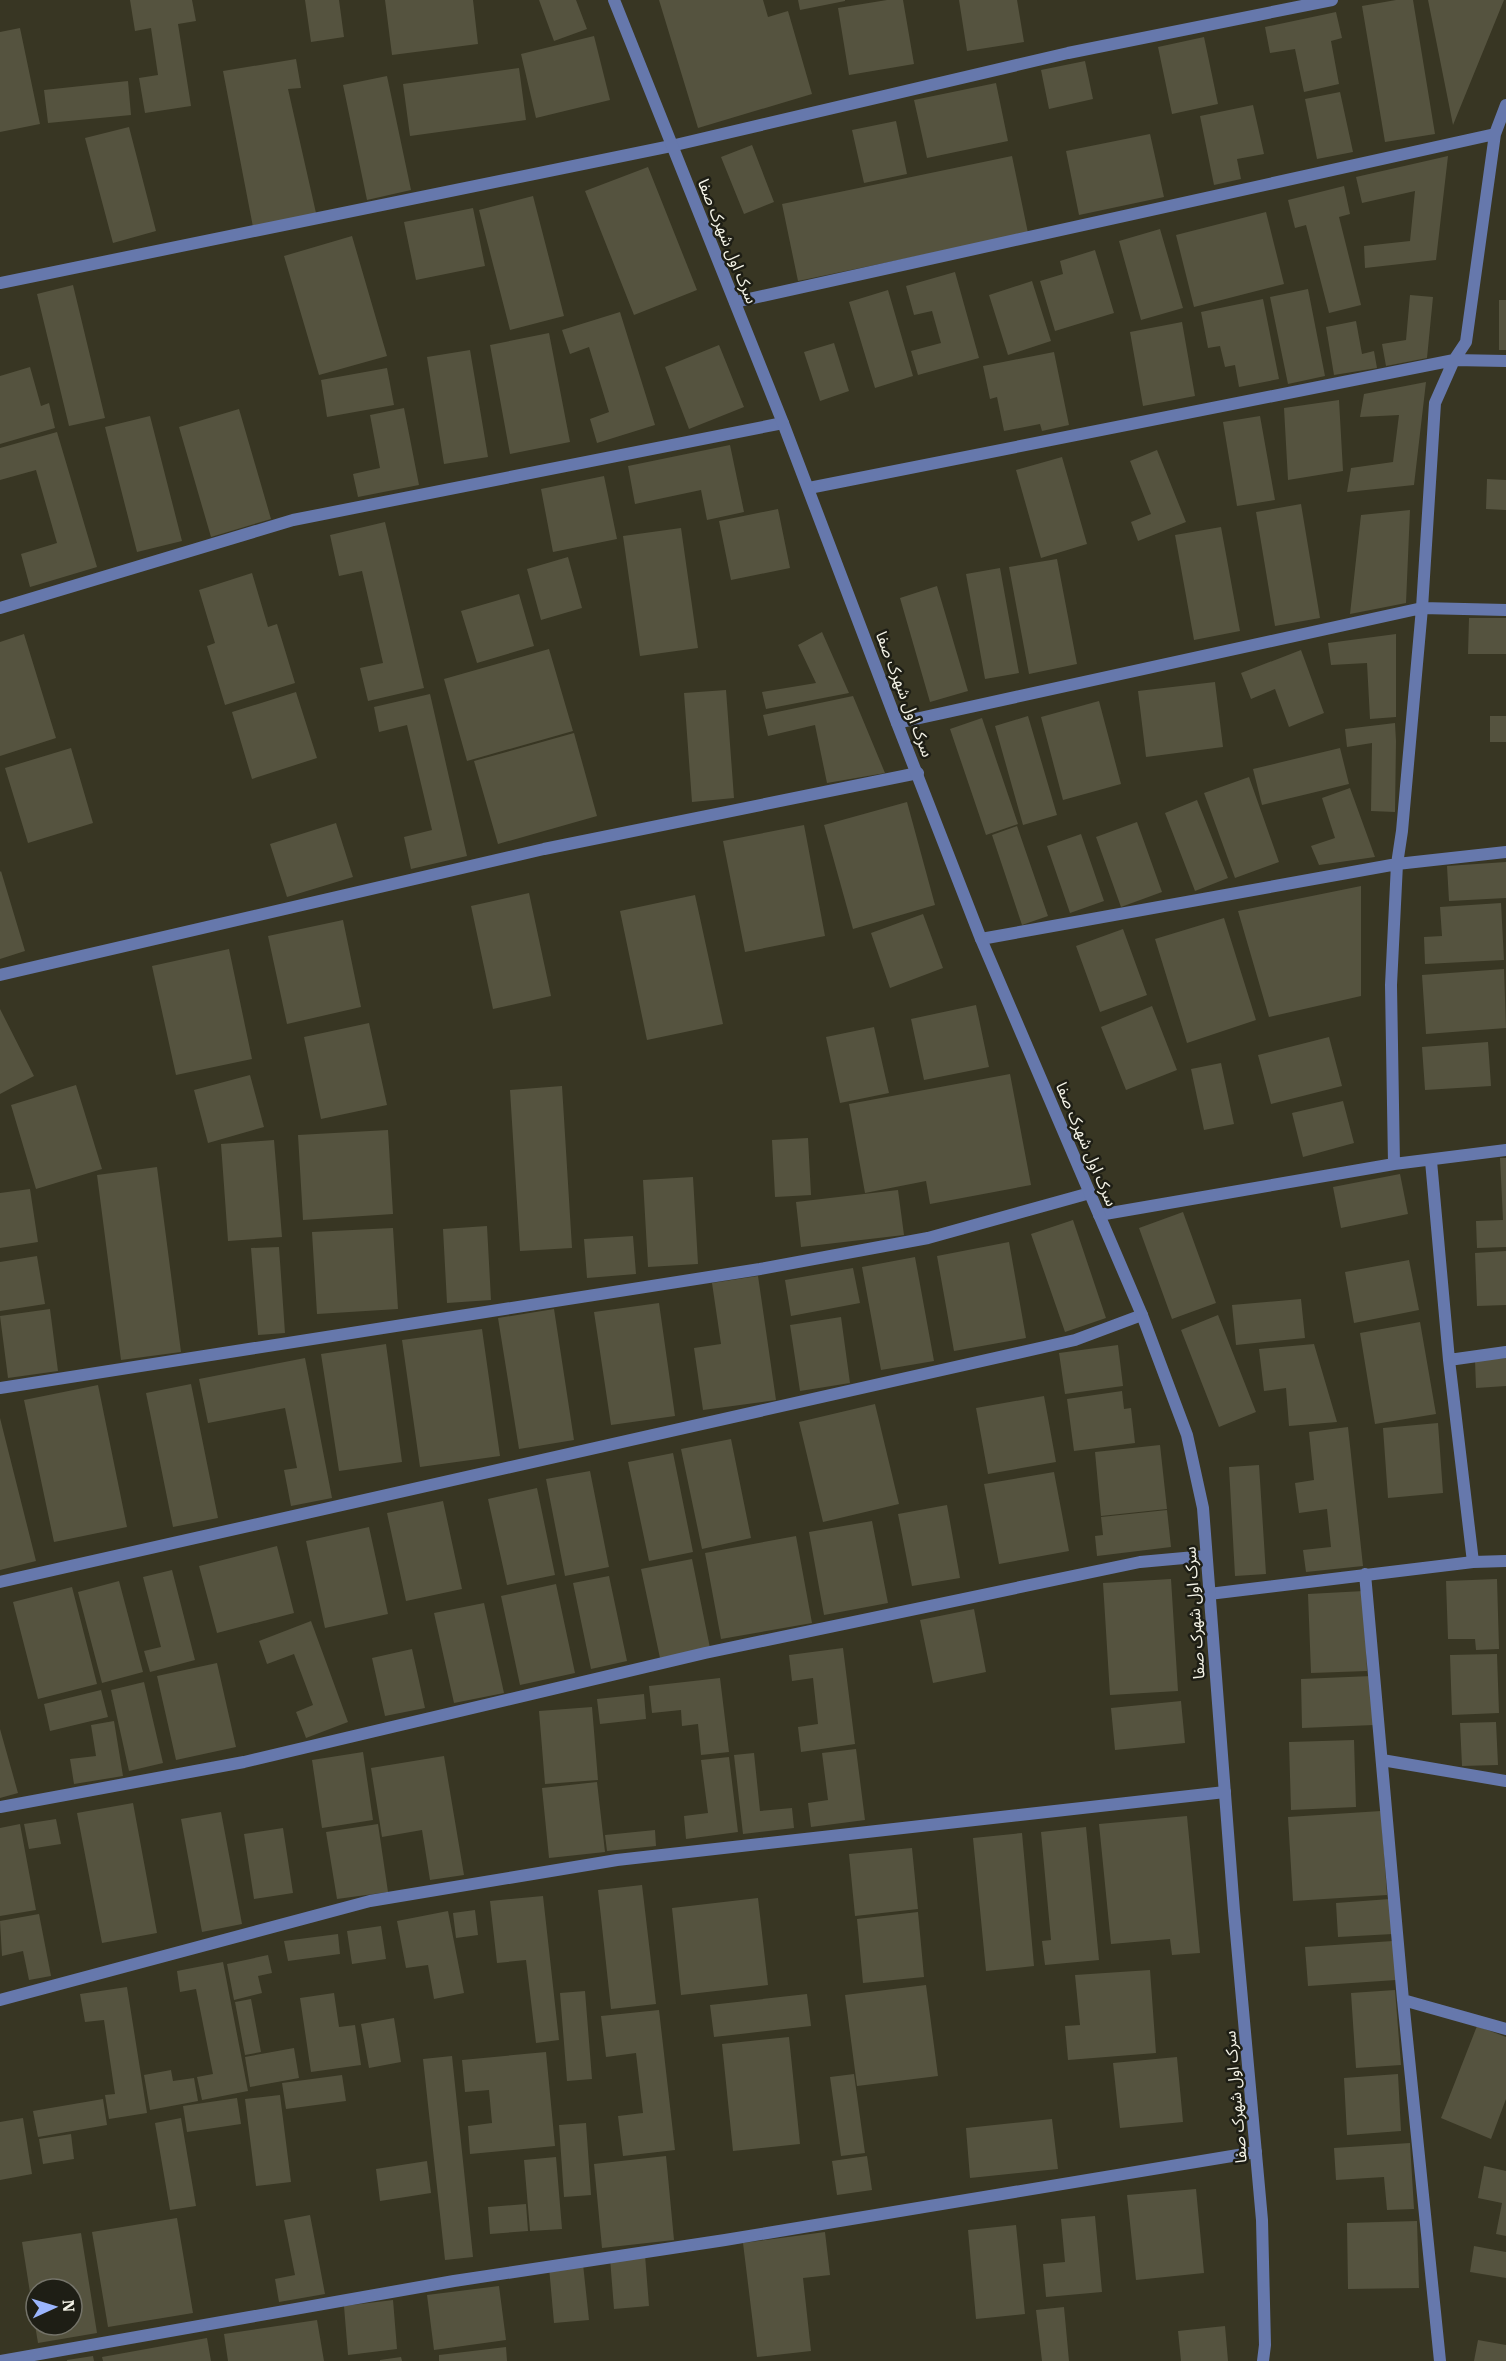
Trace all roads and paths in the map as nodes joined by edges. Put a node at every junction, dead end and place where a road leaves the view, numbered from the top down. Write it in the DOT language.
graph roads {
  1 [pos="614,0"];
  2 [pos="1332,0"];
  3 [pos="1506,105"];
  4 [pos="1495,134"];
  5 [pos="671,146"];
  6 [pos="0,283"];
  7 [pos="735,302"];
  8 [pos="1454,360"];
  9 [pos="1506,361"];
  10 [pos="783,423"];
  11 [pos="809,488"];
  12 [pos="0,608"];
  13 [pos="1422,608"];
  14 [pos="1506,610"];
  15 [pos="897,723"];
  16 [pos="918,772"];
  17 [pos="1506,852"];
  18 [pos="1396,864"];
  19 [pos="981,939"];
  20 [pos="0,975"];
  21 [pos="1506,1150"];
  22 [pos="1431,1161"];
  23 [pos="1394,1164"];
  24 [pos="1090,1193"];
  25 [pos="1099,1215"];
  26 [pos="1142,1315"];
  27 [pos="1506,1352"];
  28 [pos="1449,1360"];
  29 [pos="0,1388"];
  30 [pos="1206,1556"];
  31 [pos="1506,1561"];
  32 [pos="1473,1562"];
  33 [pos="1365,1574"];
  34 [pos="0,1582"];
  35 [pos="1209,1594"];
  36 [pos="1382,1760"];
  37 [pos="1506,1781"];
  38 [pos="1225,1792"];
  39 [pos="0,1807"];
  40 [pos="0,2000"];
  41 [pos="1402,2000"];
  42 [pos="1506,2029"];
  43 [pos="1256,2152"];
  44 [pos="0,2361"];
  45 [pos="1263,2361"];
  46 [pos="1440,2361"];
  1 -- 5 [label="street, سرک اول شهرک صفا"];
  2 -- 5 [label="street"];
  3 -- 4 [label="street"];
  4 -- 7 [label="street"];
  4 -- 8 [label="street"];
  5 -- 6 [label="street"];
  5 -- 7 [label="street, سرک اول شهرک صفا"];
  7 -- 10 [label="street, سرک اول شهرک صفا"];
  8 -- 9 [label="street"];
  8 -- 11 [label="street"];
  8 -- 13 [label="street"];
  10 -- 11 [label="street, سرک اول شهرک صفا"];
  10 -- 12 [label="street"];
  11 -- 15 [label="street, سرک اول شهرک صفا"];
  13 -- 14 [label="street"];
  13 -- 15 [label="street"];
  13 -- 18 [label="street"];
  15 -- 16 [label="street, سرک اول شهرک صفا"];
  16 -- 19 [label="street, سرک اول شهرک صفا"];
  16 -- 20 [label="street"];
  17 -- 18 [label="street"];
  18 -- 19 [label="street"];
  18 -- 23 [label="street"];
  19 -- 24 [label="street, سرک اول شهرک صفا"];
  21 -- 22 [label="street"];
  22 -- 23 [label="street"];
  22 -- 28 [label="street"];
  23 -- 25 [label="street"];
  24 -- 25 [label="street, سرک اول شهرک صفا"];
  24 -- 29 [label="street"];
  25 -- 26 [label="street, سرک اول شهرک صفا"];
  26 -- 30 [label="street, سرک اول شهرک صفا"];
  26 -- 34 [label="street"];
  27 -- 28 [label="street"];
  28 -- 32 [label="street"];
  30 -- 35 [label="street, سرک اول شهرک صفا"];
  30 -- 39 [label="street"];
  31 -- 32 [label="street"];
  32 -- 33 [label="street"];
  33 -- 35 [label="street"];
  33 -- 36 [label="street"];
  35 -- 38 [label="street, سرک اول شهرک صفا"];
  36 -- 37 [label="street"];
  36 -- 41 [label="street"];
  38 -- 40 [label="street"];
  38 -- 43 [label="street, سرک اول شهرک صفا"];
  41 -- 42 [label="street"];
  41 -- 46 [label="street"];
  43 -- 44 [label="street"];
  43 -- 45 [label="street, سرک اول شهرک صفا"];
}
